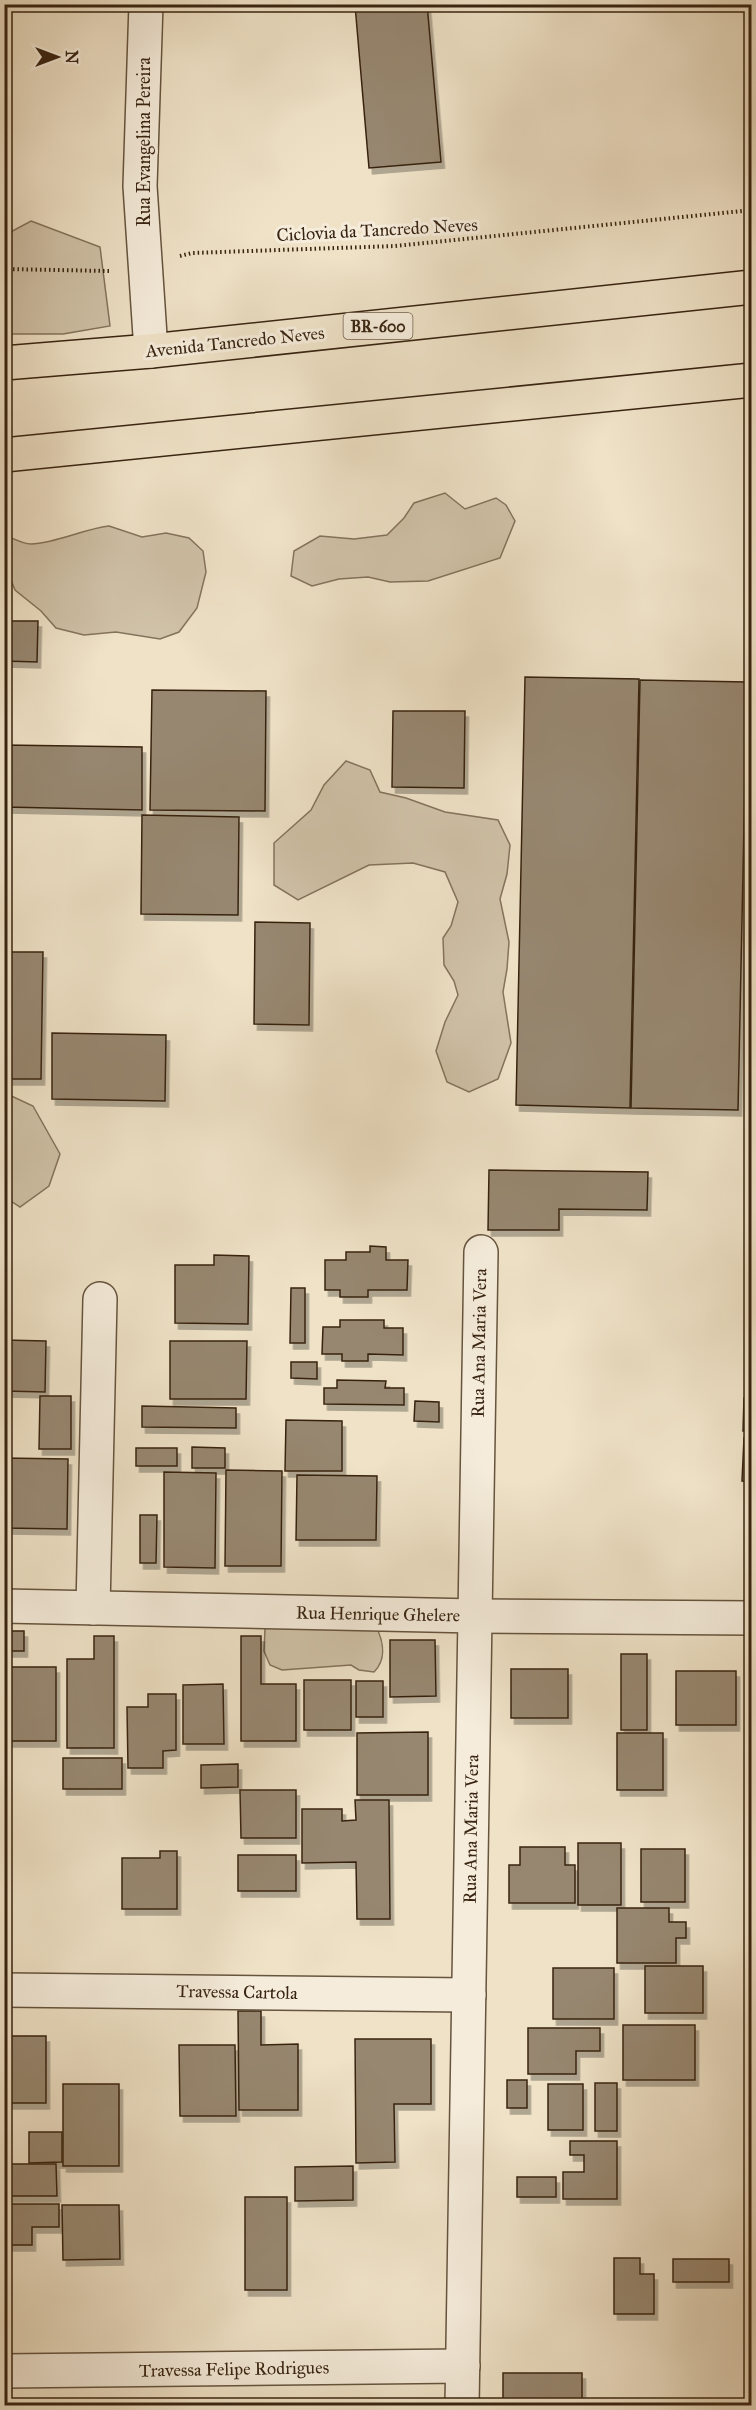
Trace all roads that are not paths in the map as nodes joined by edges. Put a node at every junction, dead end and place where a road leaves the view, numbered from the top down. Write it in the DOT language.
graph roads {
  1 [pos="146,4"];
  2 [pos="752,287"];
  3 [pos="151,351"];
  4 [pos="4,363"];
  5 [pos="752,380"];
  6 [pos="4,455"];
  7 [pos="481,1252"];
  8 [pos="100,1299"];
  9 [pos="4,1606"];
  10 [pos="93,1608"];
  11 [pos="475,1616"];
  12 [pos="752,1618"];
  13 [pos="4,1990"];
  14 [pos="469,1995"];
  15 [pos="463,2366"];
  16 [pos="4,2371"];
  17 [pos="462,2406"];
  1 -- 3 [label="street, Rua Evangelina Pereira"];
  2 -- 3 [label="main road, Avenida Tancredo Neves / BR-600"];
  3 -- 4 [label="main road, Avenida Tancredo Neves / BR-600"];
  5 -- 6 [label="main road"];
  7 -- 11 [label="street, Rua Ana Maria Vera"];
  8 -- 10 [label="street"];
  9 -- 10 [label="street, Rua Henrique Ghelere"];
  10 -- 11 [label="street, Rua Henrique Ghelere"];
  11 -- 12 [label="street, Rua Henrique Ghelere"];
  11 -- 14 [label="street, Rua Ana Maria Vera"];
  13 -- 14 [label="street, Travessa Cartola"];
  14 -- 15 [label="street, Rua Ana Maria Vera"];
  15 -- 16 [label="street, Travessa Felipe Rodrigues"];
  15 -- 17 [label="street, Rua Ana Maria Vera"];
}
